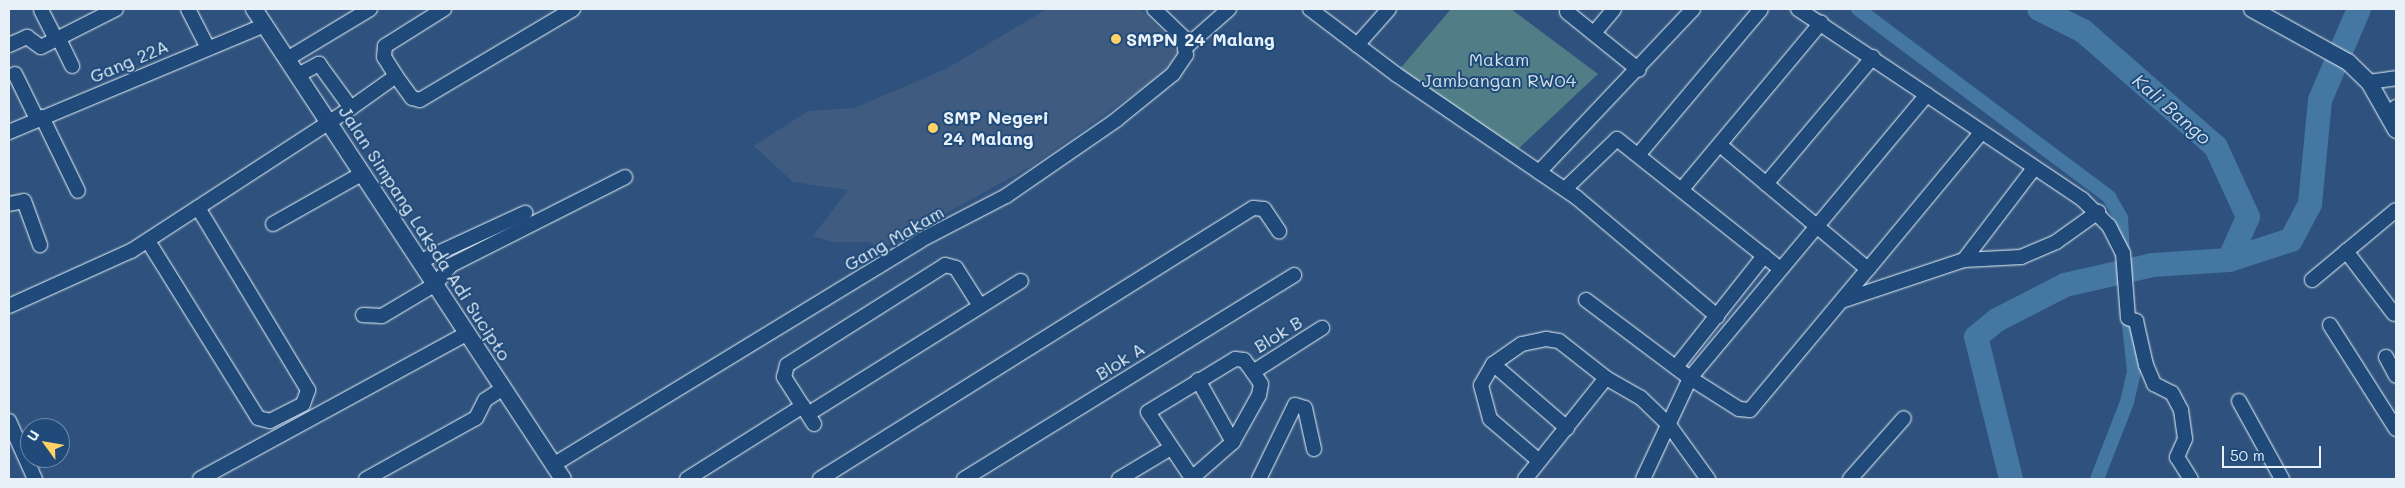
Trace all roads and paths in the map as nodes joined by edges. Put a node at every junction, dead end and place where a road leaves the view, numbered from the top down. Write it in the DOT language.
graph roads {
  1 [pos="116,9"];
  2 [pos="188,9"];
  3 [pos="254,9"];
  4 [pos="370,9"];
  5 [pos="444,9"];
  6 [pos="1154,9"];
  7 [pos="1229,9"];
  8 [pos="1310,9"];
  9 [pos="1389,9"];
  10 [pos="1614,9"];
  11 [pos="1693,9"];
  12 [pos="1761,9"];
  13 [pos="1798,9"];
  14 [pos="2252,9"];
  15 [pos="41,10"];
  16 [pos="567,10"];
  17 [pos="1567,12"];
  18 [pos="1821,23"];
  19 [pos="265,25"];
  20 [pos="1594,32"];
  21 [pos="58,40"];
  22 [pos="9,45"];
  23 [pos="1187,46"];
  24 [pos="1357,46"];
  25 [pos="208,48"];
  26 [pos="1873,57"];
  27 [pos="287,59"];
  28 [pos="72,66"];
  29 [pos="1639,70"];
  30 [pos="15,74"];
  31 [pos="298,75"];
  32 [pos="396,76"];
  33 [pos="2396,78"];
  34 [pos="2370,82"];
  35 [pos="1927,95"];
  36 [pos="351,108"];
  37 [pos="2392,110"];
  38 [pos="40,118"];
  39 [pos="331,124"];
  40 [pos="2396,130"];
  41 [pos="9,132"];
  42 [pos="1981,133"];
  43 [pos="1720,145"];
  44 [pos="1639,154"];
  45 [pos="2034,168"];
  46 [pos="1539,172"];
  47 [pos="363,173"];
  48 [pos="625,177"];
  49 [pos="1766,184"];
  50 [pos="1565,189"];
  51 [pos="1682,189"];
  52 [pos="78,191"];
  53 [pos="9,204"];
  54 [pos="198,208"];
  55 [pos="2396,210"];
  56 [pos="2098,212"];
  57 [pos="525,213"];
  58 [pos="273,224"];
  59 [pos="1816,226"];
  60 [pos="1279,231"];
  61 [pos="148,241"];
  62 [pos="40,245"];
  63 [pos="2346,251"];
  64 [pos="1764,256"];
  65 [pos="1964,260"];
  66 [pos="421,261"];
  67 [pos="1779,268"];
  68 [pos="1868,269"];
  69 [pos="1294,275"];
  70 [pos="2312,280"];
  71 [pos="1021,281"];
  72 [pos="436,284"];
  73 [pos="1586,300"];
  74 [pos="1844,300"];
  75 [pos="9,306"];
  76 [pos="980,306"];
  77 [pos="2394,314"];
  78 [pos="363,316"];
  79 [pos="1717,316"];
  80 [pos="2330,324"];
  81 [pos="1322,328"];
  82 [pos="468,333"];
  83 [pos="2386,357"];
  84 [pos="1494,364"];
  85 [pos="1676,367"];
  86 [pos="1253,372"];
  87 [pos="2396,376"];
  88 [pos="1606,378"];
  89 [pos="1690,378"];
  90 [pos="1198,380"];
  91 [pos="502,389"];
  92 [pos="2239,401"];
  93 [pos="808,415"];
  94 [pos="1904,418"];
  95 [pos="9,421"];
  96 [pos="1669,424"];
  97 [pos="1567,428"];
  98 [pos="2396,429"];
  99 [pos="1232,442"];
  100 [pos="1169,449"];
  101 [pos="1314,449"];
  102 [pos="1538,460"];
  103 [pos="553,465"];
  104 [pos="31,478"];
  105 [pos="200,479"];
  106 [pos="366,479"];
  107 [pos="563,479"];
  108 [pos="687,479"];
  109 [pos="820,479"];
  110 [pos="964,479"];
  111 [pos="1119,479"];
  112 [pos="1259,479"];
  113 [pos="1525,479"];
  114 [pos="1643,479"];
  115 [pos="1708,479"];
  116 [pos="1850,479"];
  117 [pos="2191,479"];
  118 [pos="2282,479"];
  1 -- 21 [label="street"];
  2 -- 25 [label="street"];
  3 -- 19 [label="street, Jalan Simpang Laksda Adi Sucipto"];
  4 -- 27 [label="street"];
  5 -- 32 [label="street"];
  6 -- 23 [label="street"];
  7 -- 23 [label="street"];
  8 -- 24 [label="street"];
  9 -- 24 [label="street"];
  10 -- 20 [label="street"];
  11 -- 29 [label="street"];
  12 -- 44 [label="street"];
  13 -- 18 [label="street"];
  14 -- 34 [label="street"];
  15 -- 21 [label="street"];
  16 -- 32 [label="street"];
  17 -- 20 [label="street"];
  18 -- 26 [label="street"];
  18 -- 43 [label="street"];
  19 -- 25 [label="street, Gang 22A"];
  19 -- 27 [label="street, Jalan Simpang Laksda Adi Sucipto"];
  20 -- 29 [label="street"];
  21 -- 22 [label="street"];
  21 -- 28 [label="street"];
  23 -- 103 [label="street, Gang Makam"];
  24 -- 46 [label="street"];
  25 -- 38 [label="street, Gang 22A"];
  26 -- 35 [label="street"];
  26 -- 49 [label="street"];
  27 -- 31 [label="street, Jalan Simpang Laksda Adi Sucipto"];
  29 -- 46 [label="street"];
  30 -- 38 [label="street"];
  31 -- 36 [label="street"];
  31 -- 39 [label="street, Jalan Simpang Laksda Adi Sucipto"];
  32 -- 36 [label="street"];
  33 -- 34 [label="street"];
  34 -- 37 [label="street"];
  35 -- 42 [label="street"];
  35 -- 59 [label="street"];
  36 -- 39 [label="street"];
  37 -- 40 [label="street"];
  38 -- 41 [label="street, Gang 22A"];
  38 -- 52 [label="street"];
  39 -- 47 [label="street, Jalan Simpang Laksda Adi Sucipto"];
  39 -- 54 [label="street"];
  42 -- 45 [label="street"];
  42 -- 68 [label="street"];
  43 -- 49 [label="street"];
  43 -- 51 [label="street"];
  44 -- 50 [label="street"];
  44 -- 51 [label="street"];
  45 -- 56 [label="street"];
  45 -- 65 [label="street"];
  46 -- 50 [label="street"];
  47 -- 58 [label="street"];
  47 -- 66 [label="street, Jalan Simpang Laksda Adi Sucipto"];
  48 -- 72 [label="street"];
  49 -- 59 [label="street"];
  50 -- 79 [label="street"];
  51 -- 64 [label="street"];
  53 -- 62 [label="street"];
  54 -- 61 [label="street"];
  54 -- 61 [label="street"];
  55 -- 63 [label="street"];
  56 -- 65 [label="street"];
  56 -- 117 [label="street"];
  57 -- 66 [label="street"];
  59 -- 67 [label="street"];
  59 -- 68 [label="street"];
  60 -- 109 [label="street"];
  61 -- 75 [label="street"];
  63 -- 70 [label="street"];
  63 -- 77 [label="street"];
  64 -- 67 [label="street"];
  64 -- 79 [label="street"];
  65 -- 74 [label="street"];
  66 -- 72 [label="street, Jalan Simpang Laksda Adi Sucipto"];
  67 -- 89 [label="street"];
  68 -- 74 [label="street"];
  69 -- 110 [label="street, Blok A"];
  71 -- 76 [label="street"];
  72 -- 78 [label="street"];
  72 -- 82 [label="street, Jalan Simpang Laksda Adi Sucipto"];
  73 -- 85 [label="street"];
  74 -- 89 [label="street"];
  76 -- 93 [label="street"];
  76 -- 93 [label="street"];
  79 -- 85 [label="street"];
  80 -- 98 [label="street"];
  81 -- 86 [label="street, Blok B"];
  82 -- 91 [label="street, Jalan Simpang Laksda Adi Sucipto"];
  82 -- 105 [label="street"];
  83 -- 87 [label="street"];
  84 -- 88 [label="street"];
  84 -- 97 [label="street"];
  84 -- 102 [label="street"];
  85 -- 89 [label="street"];
  86 -- 90 [label="street, Blok B"];
  86 -- 99 [label="street, Blok B"];
  88 -- 96 [label="street"];
  88 -- 97 [label="street"];
  89 -- 96 [label="street"];
  90 -- 99 [label="street"];
  90 -- 100 [label="street, Blok B"];
  91 -- 103 [label="street, Jalan Simpang Laksda Adi Sucipto"];
  91 -- 106 [label="street"];
  92 -- 118 [label="street"];
  93 -- 108 [label="street"];
  94 -- 116 [label="street"];
  95 -- 104 [label="street"];
  96 -- 114 [label="street"];
  96 -- 115 [label="street"];
  97 -- 102 [label="street"];
  99 -- 100 [label="street, Blok B"];
  100 -- 111 [label="street"];
  101 -- 112 [label="street"];
  102 -- 113 [label="street"];
  103 -- 107 [label="street, Jalan Simpang Laksda Adi Sucipto"];
}
